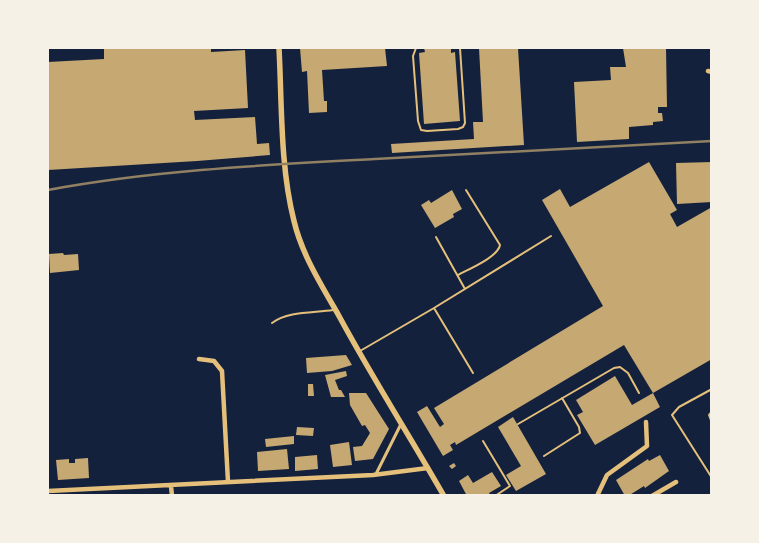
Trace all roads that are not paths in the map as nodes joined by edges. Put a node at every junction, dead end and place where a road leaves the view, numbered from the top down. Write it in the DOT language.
graph roads {
  1 [pos="279,48"];
  2 [pos="416,48"];
  3 [pos="460,48"];
  4 [pos="466,190"];
  5 [pos="551,236"];
  6 [pos="436,238"];
  7 [pos="458,275"];
  8 [pos="465,289"];
  9 [pos="434,308"];
  10 [pos="336,310"];
  11 [pos="272,323"];
  12 [pos="359,352"];
  13 [pos="199,359"];
  14 [pos="473,373"];
  15 [pos="712,389"];
  16 [pos="640,393"];
  17 [pos="562,398"];
  18 [pos="712,411"];
  19 [pos="646,422"];
  20 [pos="712,423"];
  21 [pos="402,424"];
  22 [pos="518,424"];
  23 [pos="483,441"];
  24 [pos="544,456"];
  25 [pos="428,468"];
  26 [pos="376,474"];
  27 [pos="712,478"];
  28 [pos="228,482"];
  29 [pos="676,482"];
  30 [pos="171,486"];
  31 [pos="48,491"];
  32 [pos="172,496"];
  33 [pos="444,496"];
  34 [pos="495,496"];
  35 [pos="597,496"];
  36 [pos="652,496"];
  1 -- 10 [label="main road"];
  2 -- 3 [label="lane"];
  4 -- 7 [label="lane"];
  5 -- 8 [label="lane"];
  6 -- 7 [label="lane"];
  7 -- 8 [label="lane"];
  8 -- 9 [label="lane"];
  9 -- 12 [label="lane"];
  9 -- 14 [label="lane"];
  10 -- 11 [label="lane"];
  10 -- 12 [label="main road"];
  12 -- 21 [label="main road"];
  13 -- 28 [label="street"];
  15 -- 27 [label="lane"];
  16 -- 17 [label="lane"];
  17 -- 22 [label="lane"];
  17 -- 24 [label="lane"];
  18 -- 20 [label="lane"];
  19 -- 35 [label="street"];
  21 -- 25 [label="main road"];
  21 -- 26 [label="street"];
  23 -- 34 [label="lane"];
  25 -- 26 [label="street"];
  25 -- 33 [label="main road"];
  26 -- 28 [label="street"];
  28 -- 30 [label="street"];
  29 -- 36 [label="street"];
  30 -- 31 [label="street"];
  30 -- 32 [label="street"];
}
